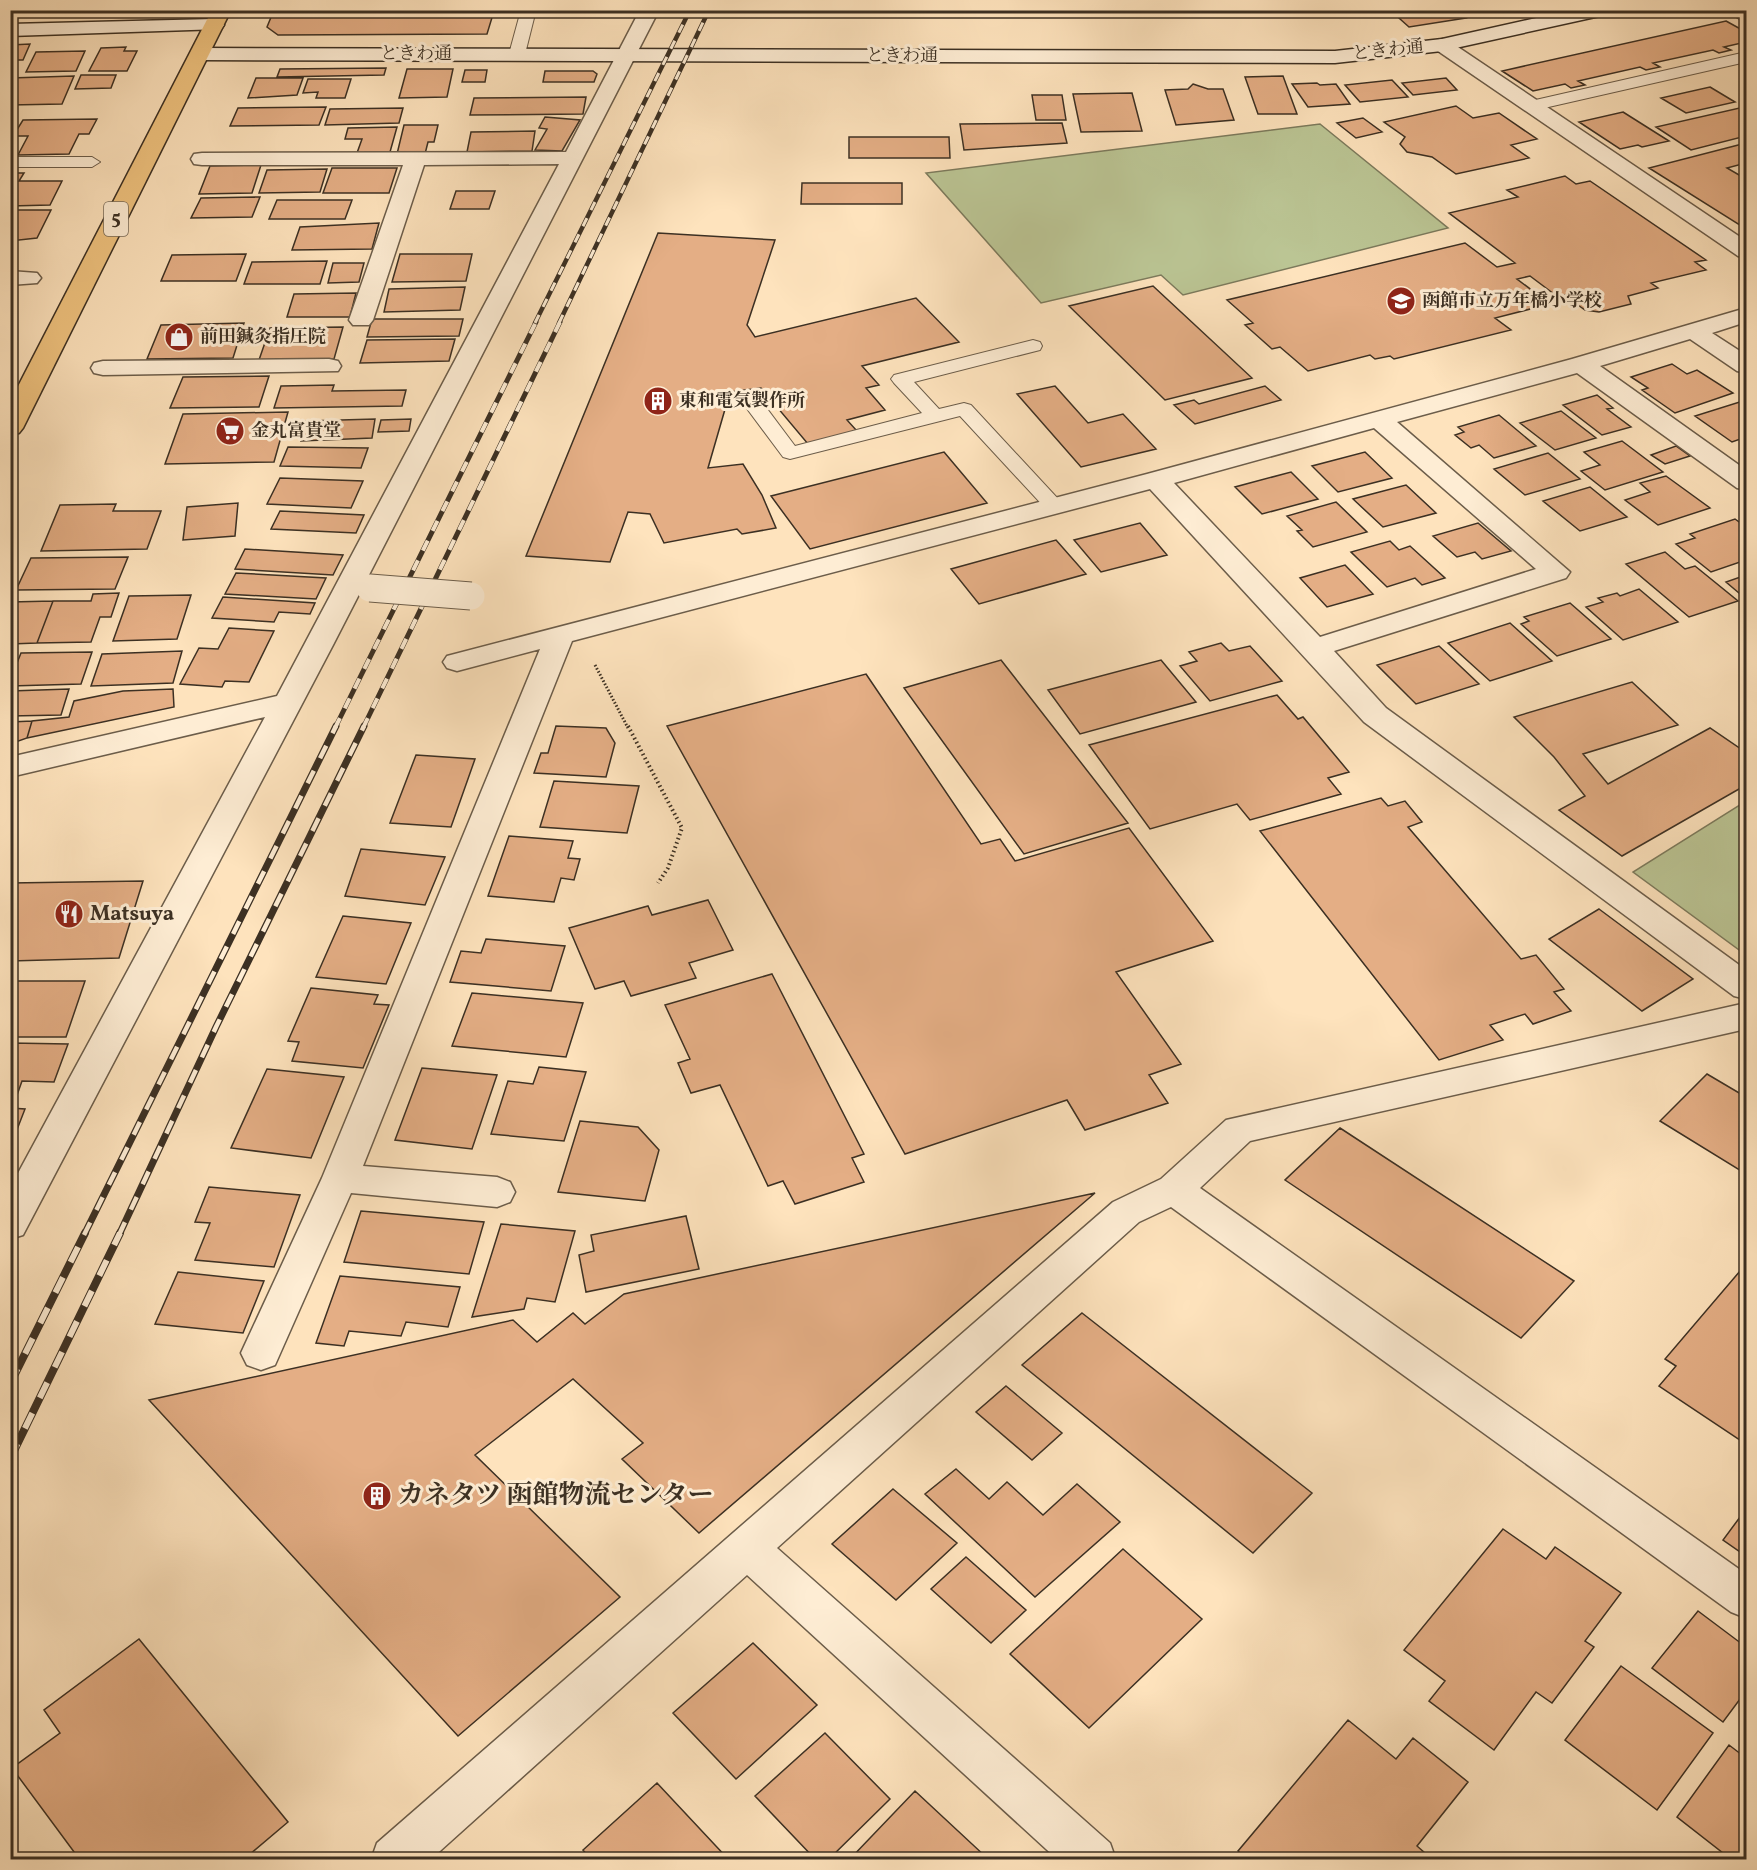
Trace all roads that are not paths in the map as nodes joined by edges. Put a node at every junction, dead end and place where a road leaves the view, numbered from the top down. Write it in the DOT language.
graph roads {
  1 [pos="529,10"];
  2 [pos="650,10"];
  3 [pos="1600,10"];
  4 [pos="1731,10"];
  5 [pos="218,18"];
  6 [pos="1746,19"];
  7 [pos="10,30"];
  8 [pos="1442,45"];
  9 [pos="200,54"];
  10 [pos="517,54"];
  11 [pos="626,54"];
  12 [pos="1746,57"];
  13 [pos="1531,106"];
  14 [pos="416,158"];
  15 [pos="572,158"];
  16 [pos="202,159"];
  17 [pos="10,162"];
  18 [pos="92,162"];
  19 [pos="1746,251"];
  20 [pos="1746,315"];
  21 [pos="361,321"];
  22 [pos="1693,332"];
  23 [pos="1033,346"];
  24 [pos="1581,364"];
  25 [pos="329,366"];
  26 [pos="1746,366"];
  27 [pos="103,368"];
  28 [pos="752,402"];
  29 [pos="935,416"];
  30 [pos="1378,419"];
  31 [pos="10,428"];
  32 [pos="1156,480"];
  33 [pos="1746,482"];
  34 [pos="1054,506"];
  35 [pos="370,588"];
  36 [pos="471,596"];
  37 [pos="560,636"];
  38 [pos="1315,648"];
  39 [pos="456,662"];
  40 [pos="287,703"];
  41 [pos="10,767"];
  42 [pos="1746,987"];
  43 [pos="1746,1016"];
  44 [pos="340,1178"];
  45 [pos="1174,1189"];
  46 [pos="497,1192"];
  47 [pos="10,1224"];
  48 [pos="261,1353"];
  49 [pos="746,1547"];
  50 [pos="1746,1598"];
  51 [pos="394,1860"];
  52 [pos="1093,1860"];
  1 -- 10 [label="lane"];
  2 -- 11 [label="street"];
  3 -- 8 [label="street, ときわ通"];
  4 -- 6 [label="lane"];
  5 -- 7 [label="street"];
  5 -- 9 [label="highway, 5"];
  8 -- 11 [label="street, ときわ通"];
  8 -- 13 [label="street"];
  9 -- 10 [label="street, ときわ通"];
  9 -- 31 [label="highway, 5"];
  10 -- 11 [label="street, ときわ通"];
  11 -- 15 [label="street"];
  12 -- 13 [label="lane"];
  13 -- 19 [label="street"];
  14 -- 15 [label="street"];
  14 -- 16 [label="street"];
  14 -- 21 [label="street"];
  15 -- 40 [label="street"];
  17 -- 18 [label="lane"];
  20 -- 22 [label="street"];
  22 -- 24 [label="street"];
  22 -- 26 [label="street"];
  23 -- 29 [label="lane"];
  24 -- 30 [label="street"];
  24 -- 33 [label="street"];
  25 -- 27 [label="street"];
  28 -- 29 [label="lane"];
  29 -- 34 [label="lane"];
  30 -- 32 [label="street"];
  30 -- 38 [label="street"];
  32 -- 34 [label="street"];
  32 -- 38 [label="street"];
  34 -- 37 [label="street"];
  35 -- 36 [label="street, bridge"];
  37 -- 39 [label="street"];
  37 -- 44 [label="street"];
  38 -- 42 [label="street"];
  40 -- 41 [label="street"];
  40 -- 47 [label="street"];
  43 -- 45 [label="street"];
  44 -- 46 [label="street"];
  44 -- 48 [label="street"];
  45 -- 49 [label="street"];
  45 -- 50 [label="street"];
  49 -- 51 [label="street"];
  49 -- 52 [label="street"];
}
